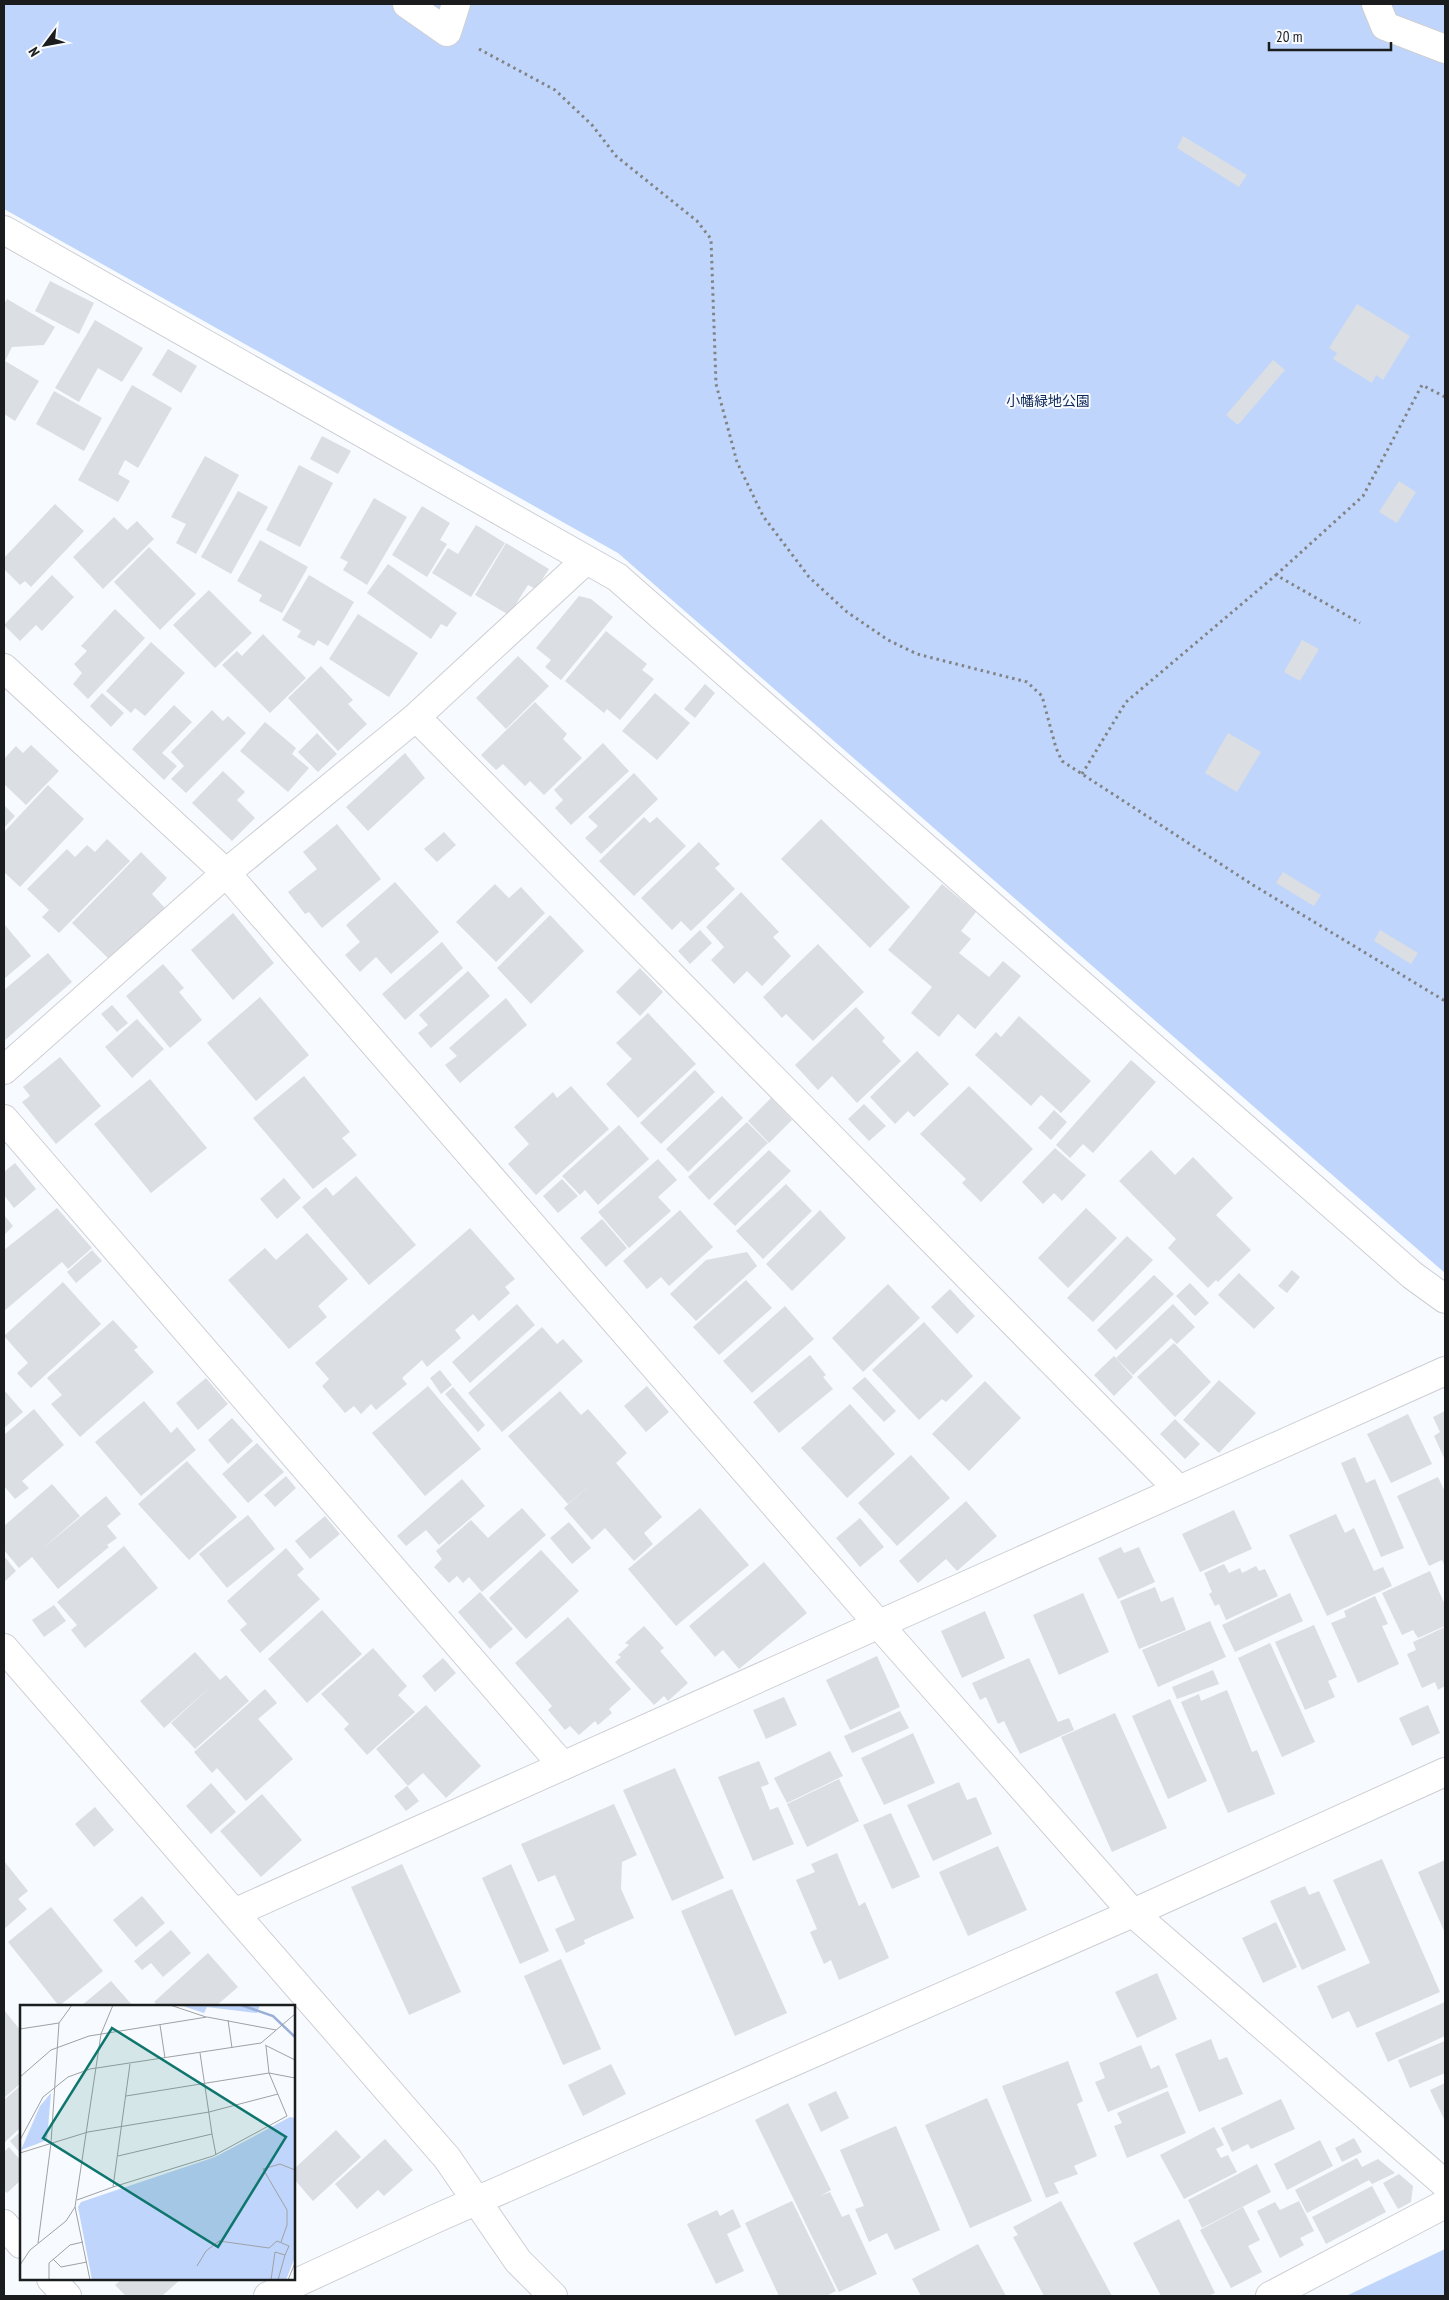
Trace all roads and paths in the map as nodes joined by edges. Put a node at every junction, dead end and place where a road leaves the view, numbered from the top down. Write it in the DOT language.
graph roads {
  1 [pos="407,4"];
  2 [pos="456,4"];
  3 [pos="1376,4"];
  4 [pos="447,32"];
  5 [pos="1445,49"];
  6 [pos="4,230"];
  7 [pos="1445,397"];
  8 [pos="586,560"];
  9 [pos="1276,575"];
  10 [pos="1360,623"];
  11 [pos="4,668"];
  12 [pos="416,717"];
  13 [pos="1082,774"];
  14 [pos="226,874"];
  15 [pos="1445,1001"];
  16 [pos="4,1070"];
  17 [pos="4,1119"];
  18 [pos="1445,1299"];
  19 [pos="1445,1371"];
  20 [pos="1179,1490"];
  21 [pos="880,1626"];
  22 [pos="4,1648"];
  23 [pos="563,1766"];
  24 [pos="1445,1772"];
  25 [pos="234,1913"];
  26 [pos="1133,1913"];
  27 [pos="1445,2184"];
  28 [pos="478,2202"];
  29 [pos="1445,2204"];
  30 [pos="4,2224"];
  31 [pos="20,2243"];
  32 [pos="53,2280"];
  33 [pos="67,2296"];
  34 [pos="268,2296"];
  35 [pos="553,2296"];
  36 [pos="1270,2296"];
  1 -- 4 [label="street"];
  2 -- 4 [label="street"];
  3 -- 5 [label="street"];
  4 -- 13 [label="path"];
  6 -- 8 [label="street"];
  7 -- 9 [label="path"];
  8 -- 12 [label="street"];
  8 -- 18 [label="street"];
  9 -- 10 [label="path"];
  9 -- 13 [label="path"];
  11 -- 14 [label="street"];
  12 -- 14 [label="street"];
  12 -- 20 [label="street"];
  13 -- 15 [label="path"];
  14 -- 16 [label="street"];
  14 -- 21 [label="street"];
  17 -- 23 [label="street"];
  19 -- 20 [label="street"];
  20 -- 21 [label="street"];
  21 -- 23 [label="street"];
  21 -- 26 [label="street"];
  22 -- 25 [label="street"];
  23 -- 25 [label="street"];
  24 -- 26 [label="street"];
  25 -- 28 [label="street"];
  26 -- 27 [label="street"];
  26 -- 28 [label="street"];
  28 -- 34 [label="street"];
  28 -- 35 [label="street"];
  29 -- 36 [label="street"];
  30 -- 31 [label="street"];
  32 -- 33 [label="street"];
}
